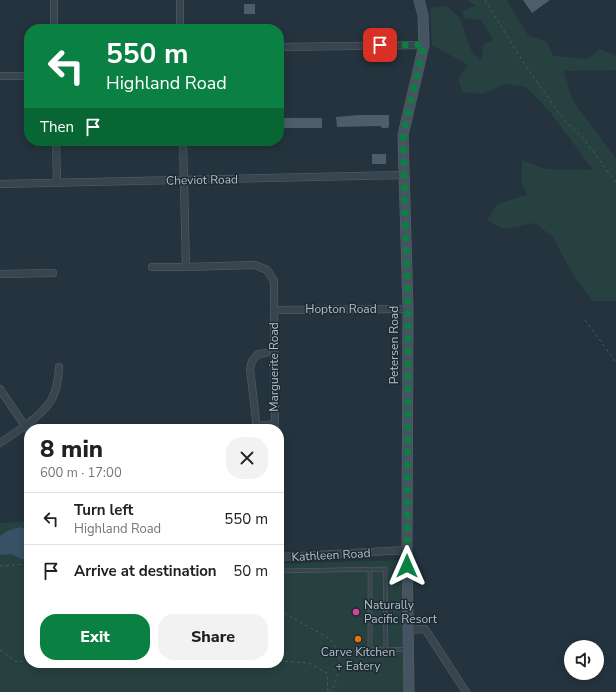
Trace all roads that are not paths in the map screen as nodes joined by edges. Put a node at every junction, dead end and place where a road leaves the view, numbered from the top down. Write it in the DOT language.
graph roads {
  1 [pos="54,0"];
  2 [pos="180,0"];
  3 [pos="419,0"];
  4 [pos="54,24"];
  5 [pos="180,24"];
  6 [pos="424,45"];
  7 [pos="284,47"];
  8 [pos="0,76"];
  9 [pos="24,76"];
  10 [pos="56,146"];
  11 [pos="183,146"];
  12 [pos="404,175"];
  13 [pos="184,180"];
  14 [pos="57,182"];
  15 [pos="0,184"];
  16 [pos="152,267"];
  17 [pos="186,267"];
  18 [pos="52,273"];
  19 [pos="0,274"];
  20 [pos="408,309"];
  21 [pos="274,310"];
  22 [pos="266,353"];
  23 [pos="60,367"];
  24 [pos="0,389"];
  25 [pos="24,424"];
  26 [pos="31,424"];
  27 [pos="256,424"];
  28 [pos="275,424"];
  29 [pos="24,430"];
  30 [pos="0,443"];
  31 [pos="407,550"];
  32 [pos="284,557"];
  33 [pos="370,569"];
  34 [pos="284,571"];
  35 [pos="408,630"];
  36 [pos="408,649"];
  37 [pos="386,650"];
  38 [pos="409,692"];
  39 [pos="466,692"];
  1 -- 4 [label="street"];
  2 -- 5 [label="street"];
  3 -- 6 [label="street, Petersen Road"];
  6 -- 7 [label="street"];
  6 -- 12 [label="street, Petersen Road"];
  8 -- 9 [label="street"];
  10 -- 14 [label="street"];
  11 -- 13 [label="street"];
  12 -- 13 [label="street, Cheviot Road"];
  12 -- 20 [label="street, Petersen Road"];
  13 -- 14 [label="street, Cheviot Road"];
  13 -- 17 [label="street"];
  14 -- 15 [label="street, Cheviot Road"];
  16 -- 17 [label="street, Marguerite Road"];
  17 -- 21 [label="street, Marguerite Road"];
  18 -- 19 [label="street"];
  20 -- 21 [label="street, Hopton Road"];
  20 -- 31 [label="street, Petersen Road"];
  21 -- 28 [label="street, Marguerite Road"];
  22 -- 27 [label="street, Marguerite Road"];
  23 -- 26 [label="street"];
  24 -- 25 [label="street"];
  29 -- 30 [label="street"];
  31 -- 32 [label="street, Kathleen Road"];
  31 -- 35 [label="street, Petersen Road"];
  33 -- 34 [label="lane"];
  33 -- 37 [label="lane"];
  33 -- 37 [label="lane"];
  35 -- 36 [label="street, Petersen Road"];
  35 -- 39 [label="street"];
  36 -- 37 [label="lane"];
  36 -- 38 [label="street, Petersen Road"];
}
